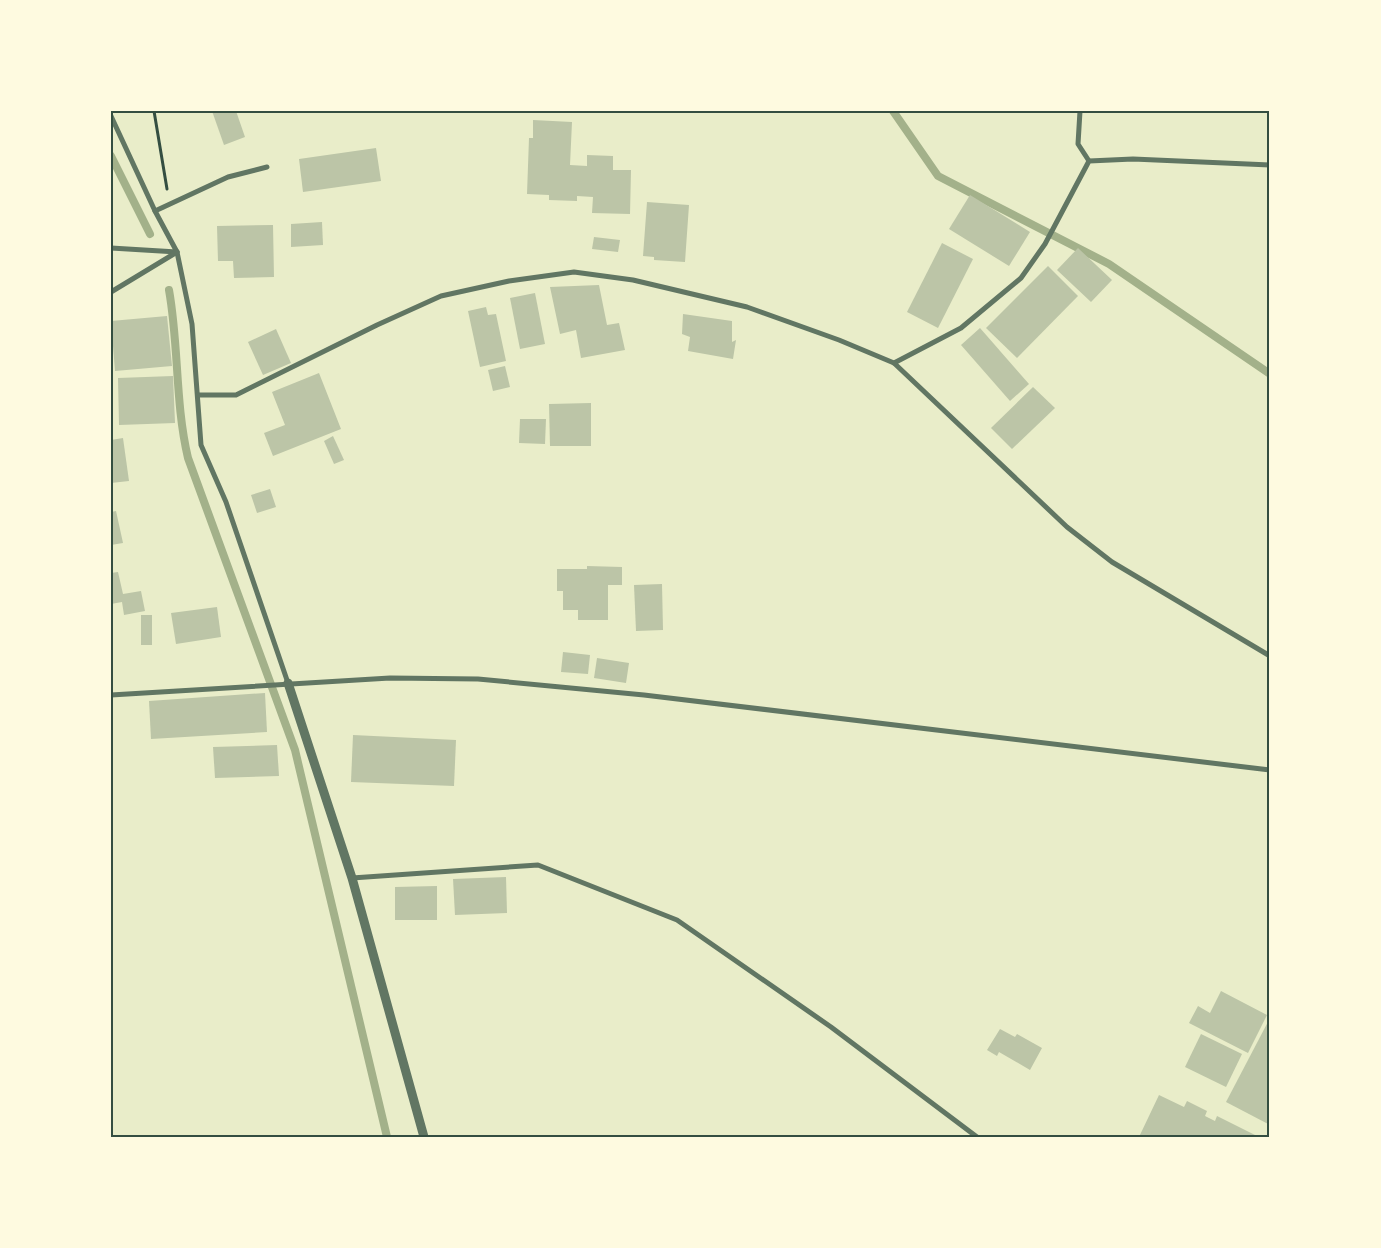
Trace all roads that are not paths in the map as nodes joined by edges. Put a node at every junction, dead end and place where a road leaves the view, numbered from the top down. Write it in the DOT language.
graph roads {
  1 [pos="1080,111"];
  2 [pos="111,116"];
  3 [pos="1089,161"];
  4 [pos="1270,165"];
  5 [pos="267,167"];
  6 [pos="155,211"];
  7 [pos="111,248"];
  8 [pos="177,252"];
  9 [pos="111,292"];
  10 [pos="894,363"];
  11 [pos="198,395"];
  12 [pos="1270,656"];
  13 [pos="288,683"];
  14 [pos="111,695"];
  15 [pos="1270,770"];
  16 [pos="352,878"];
  17 [pos="424,1137"];
  18 [pos="977,1137"];
  1 -- 3 [label="street"];
  2 -- 6 [label="street"];
  3 -- 4 [label="street"];
  3 -- 10 [label="street"];
  5 -- 6 [label="street"];
  6 -- 8 [label="street"];
  7 -- 8 [label="street"];
  8 -- 9 [label="street"];
  8 -- 11 [label="street"];
  10 -- 11 [label="street"];
  10 -- 12 [label="street"];
  11 -- 13 [label="street"];
  13 -- 14 [label="street"];
  13 -- 15 [label="street"];
  13 -- 16 [label="street"];
  16 -- 17 [label="street"];
  16 -- 18 [label="street"];
}
